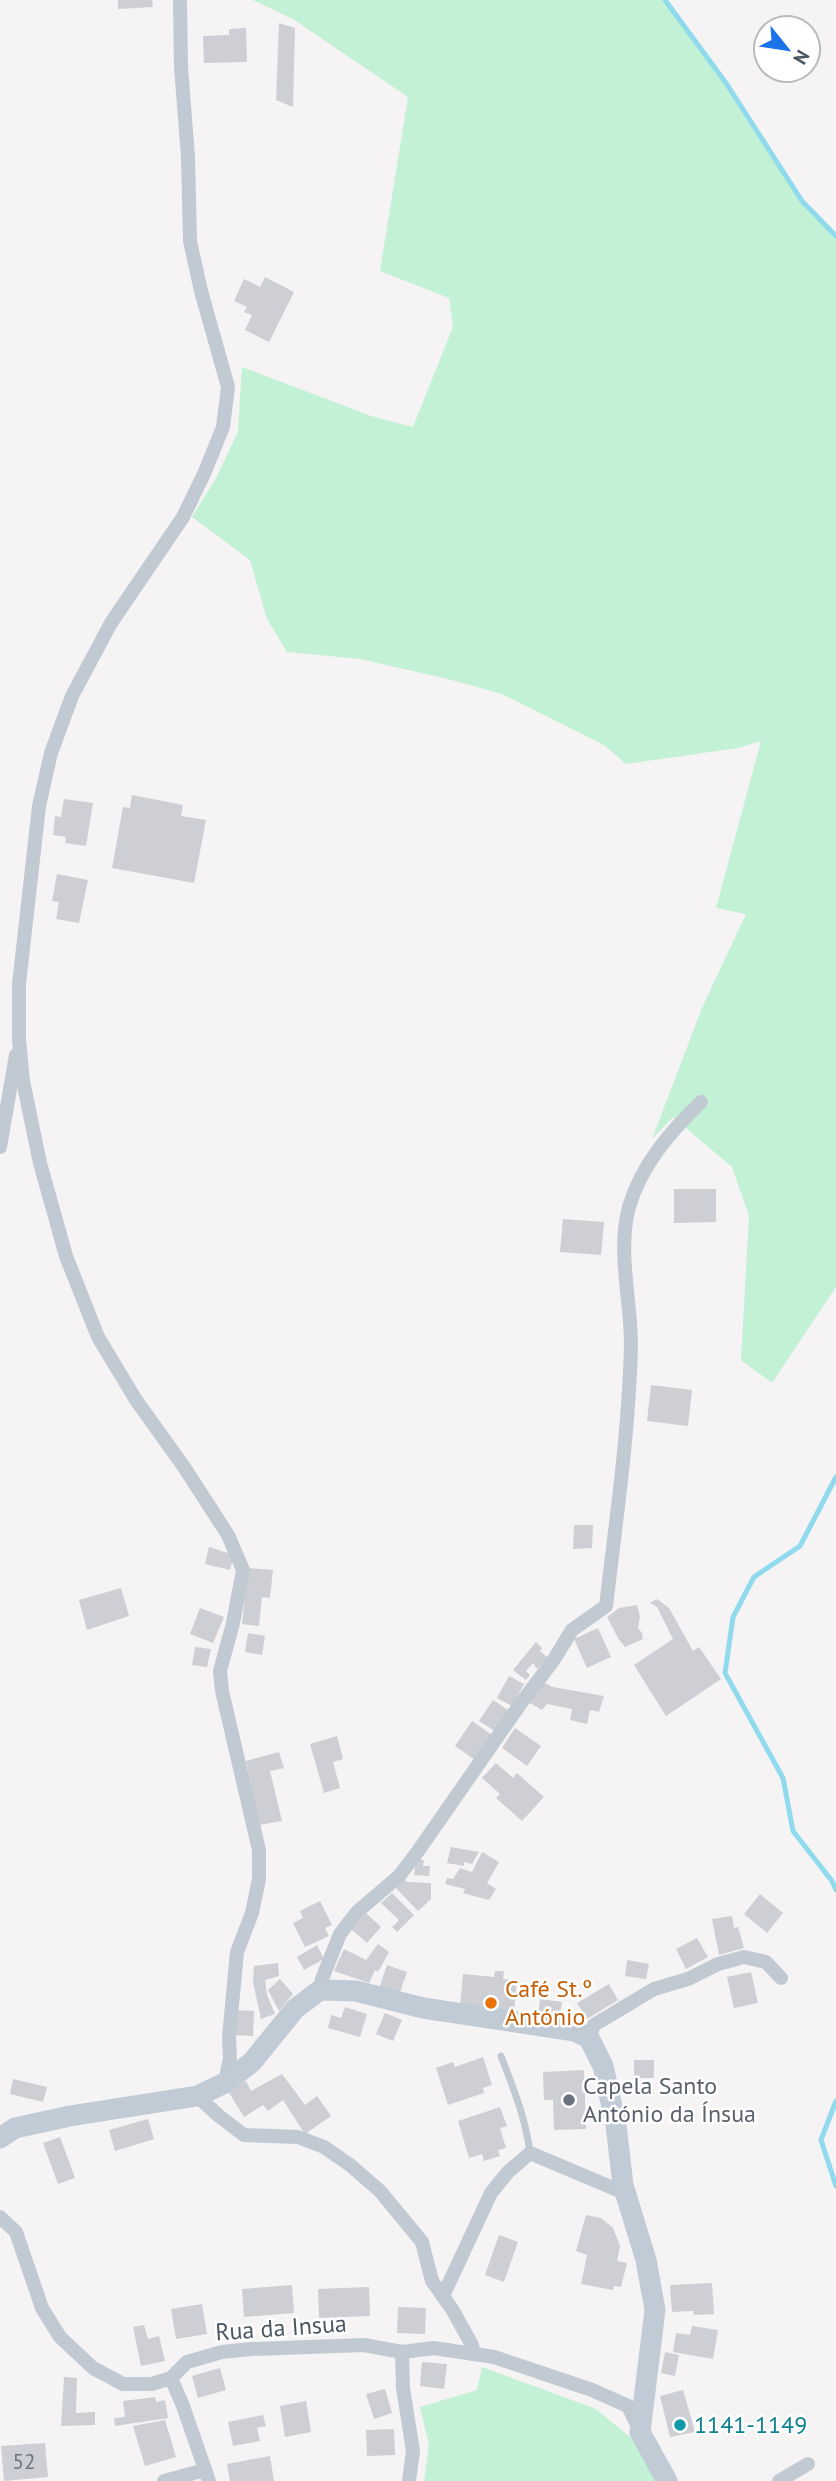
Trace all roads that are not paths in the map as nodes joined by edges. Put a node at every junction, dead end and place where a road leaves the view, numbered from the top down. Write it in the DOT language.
graph roads {
  1 [pos="180,0"];
  2 [pos="19,1040"];
  3 [pos="701,1102"];
  4 [pos="0,1147"];
  5 [pos="781,1978"];
  6 [pos="320,1990"];
  7 [pos="589,2038"];
  8 [pos="501,2056"];
  9 [pos="225,2084"];
  10 [pos="197,2096"];
  11 [pos="0,2138"];
  12 [pos="530,2153"];
  13 [pos="631,2212"];
  14 [pos="0,2217"];
  15 [pos="443,2296"];
  16 [pos="402,2353"];
  17 [pos="474,2354"];
  18 [pos="171,2378"];
  19 [pos="640,2432"];
  20 [pos="808,2464"];
  21 [pos="207,2476"];
  22 [pos="164,2481"];
  23 [pos="409,2481"];
  24 [pos="667,2481"];
  25 [pos="779,2481"];
  1 -- 2 [label="street"];
  2 -- 4 [label="street"];
  2 -- 9 [label="street"];
  3 -- 6 [label="street"];
  5 -- 7 [label="street"];
  6 -- 7 [label="street"];
  6 -- 9 [label="street"];
  7 -- 13 [label="street"];
  8 -- 12 [label="lane"];
  9 -- 10 [label="street"];
  10 -- 11 [label="street"];
  10 -- 15 [label="street"];
  12 -- 13 [label="street"];
  12 -- 15 [label="street"];
  13 -- 19 [label="street"];
  14 -- 18 [label="street, Rua da Insua"];
  15 -- 17 [label="street"];
  16 -- 17 [label="street, Rua da Insua"];
  16 -- 18 [label="street, Rua da Insua"];
  16 -- 23 [label="street"];
  17 -- 19 [label="street, Rua da Insua"];
  18 -- 21 [label="street"];
  19 -- 24 [label="street"];
  20 -- 25 [label="street"];
  21 -- 22 [label="street"];
}
